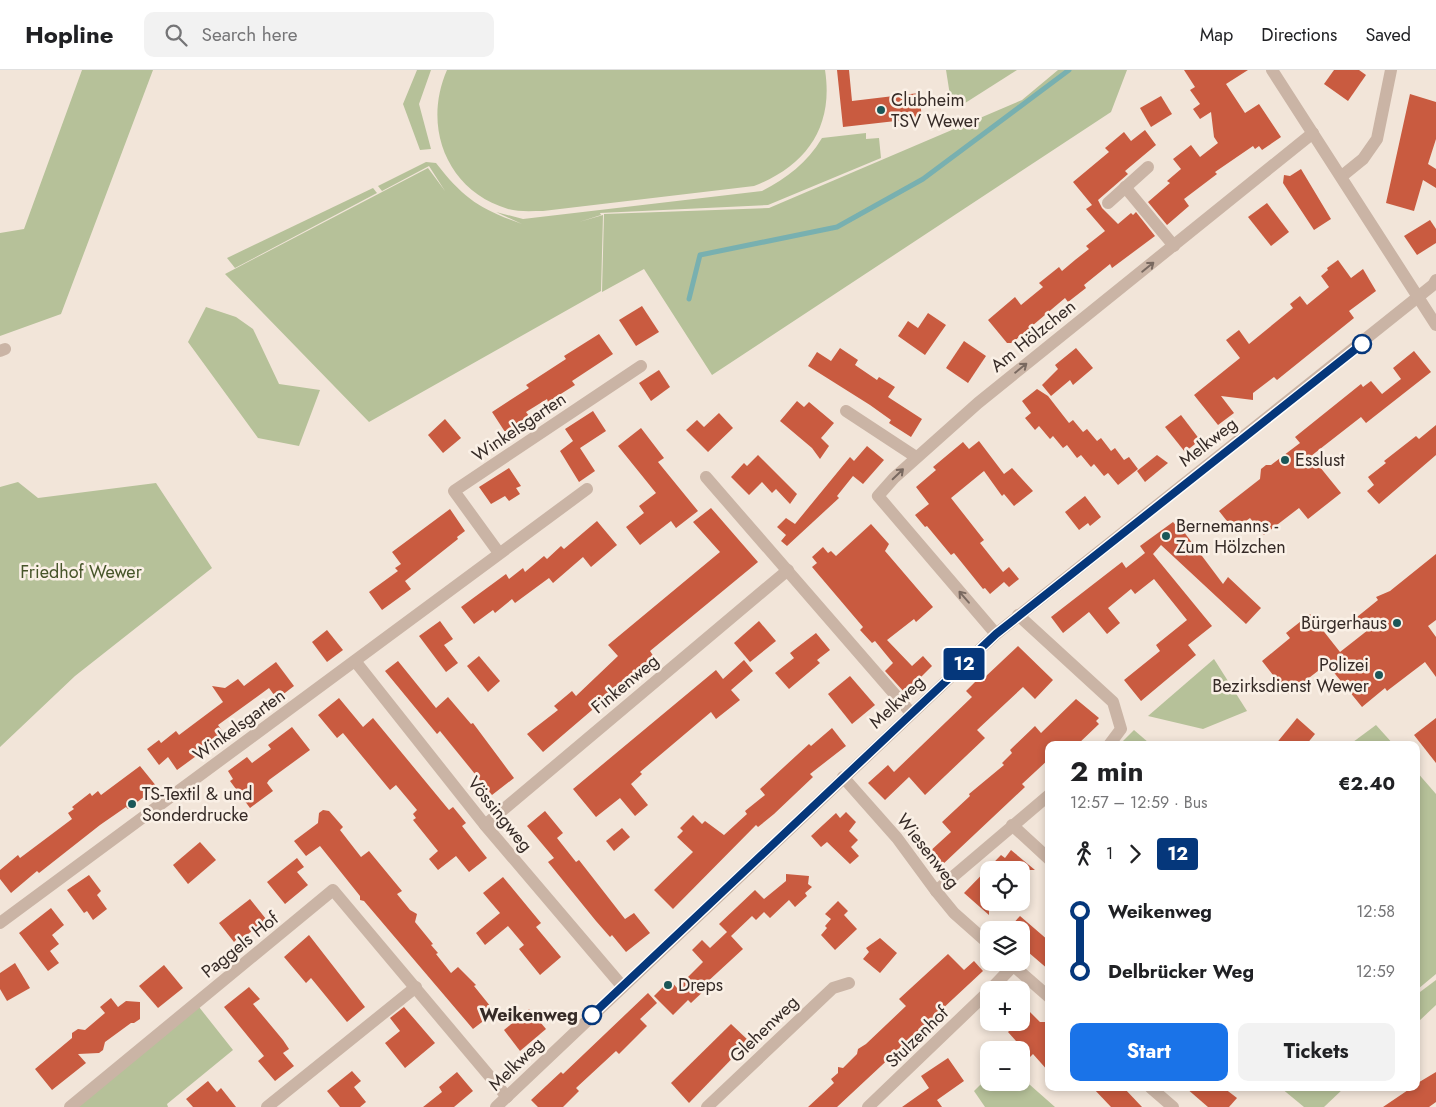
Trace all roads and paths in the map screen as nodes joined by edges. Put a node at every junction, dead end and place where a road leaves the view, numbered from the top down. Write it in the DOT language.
graph roads {
  1 [pos="1272,70"];
  2 [pos="1391,70"];
  3 [pos="1313,132"];
  4 [pos="1148,167"];
  5 [pos="1342,176"];
  6 [pos="1125,187"];
  7 [pos="1108,203"];
  8 [pos="1174,246"];
  9 [pos="1436,280"];
  10 [pos="1418,298"];
  11 [pos="1436,325"];
  12 [pos="641,366"];
  13 [pos="846,411"];
  14 [pos="916,457"];
  15 [pos="706,477"];
  16 [pos="587,489"];
  17 [pos="498,553"];
  18 [pos="788,570"];
  19 [pos="1018,615"];
  20 [pos="996,634"];
  21 [pos="355,660"];
  22 [pos="911,713"];
  23 [pos="1112,741"];
  24 [pos="843,777"];
  25 [pos="1045,798"];
  26 [pos="486,825"];
  27 [pos="1012,826"];
  28 [pos="1045,855"];
  29 [pos="936,891"];
  30 [pos="0,923"];
  31 [pos="980,936"];
  32 [pos="1005,971"];
  33 [pos="1019,971"];
  34 [pos="997,981"];
  35 [pos="849,982"];
  36 [pos="622,986"];
  37 [pos="416,987"];
  38 [pos="1045,994"];
  39 [pos="980,999"];
  40 [pos="1154,1091"];
  41 [pos="507,1097"];
  42 [pos="70,1107"];
  43 [pos="267,1107"];
  44 [pos="496,1107"];
  45 [pos="708,1107"];
  46 [pos="868,1107"];
  47 [pos="1173,1107"];
  1 -- 3 [label="street"];
  2 -- 5 [label="street"];
  3 -- 5 [label="street"];
  3 -- 8 [label="street, Am Hölzchen"];
  4 -- 6 [label="street"];
  5 -- 10 [label="street"];
  6 -- 7 [label="street"];
  6 -- 8 [label="street"];
  14 -- 8 [label="street, Am Hölzchen, one-way"];
  9 -- 10 [label="street, Melkweg"];
  10 -- 11 [label="street"];
  10 -- 19 [label="street, Melkweg"];
  12 -- 17 [label="street, Winkelsgarten"];
  13 -- 14 [label="street"];
  20 -- 14 [label="street, Am Hölzchen, one-way"];
  15 -- 18 [label="street"];
  16 -- 17 [label="street, Winkelsgarten"];
  17 -- 21 [label="street, Winkelsgarten"];
  18 -- 22 [label="street"];
  18 -- 26 [label="street, Finkenweg"];
  19 -- 20 [label="street, Melkweg"];
  19 -- 23 [label="street"];
  20 -- 22 [label="street, Melkweg"];
  21 -- 26 [label="street, Vössingweg"];
  21 -- 30 [label="street, Winkelsgarten"];
  22 -- 24 [label="street, Melkweg"];
  24 -- 29 [label="street, Wiesenweg"];
  24 -- 36 [label="street, Melkweg"];
  25 -- 27 [label="street"];
  26 -- 36 [label="street, Vössingweg"];
  27 -- 28 [label="street"];
  27 -- 29 [label="street"];
  29 -- 31 [label="street, Wiesenweg"];
  32 -- 34 [label="street, Stulzenhof"];
  33 -- 38 [label="street"];
  35 -- 45 [label="street, Glehenweg"];
  36 -- 41 [label="street, Melkweg"];
  37 -- 41 [label="street, Paggels Hof"];
  37 -- 42 [label="street, Paggels Hof"];
  37 -- 43 [label="street"];
  39 -- 46 [label="street, Stulzenhof"];
  40 -- 47 [label="street"];
  41 -- 44 [label="street, Melkweg"];
}
